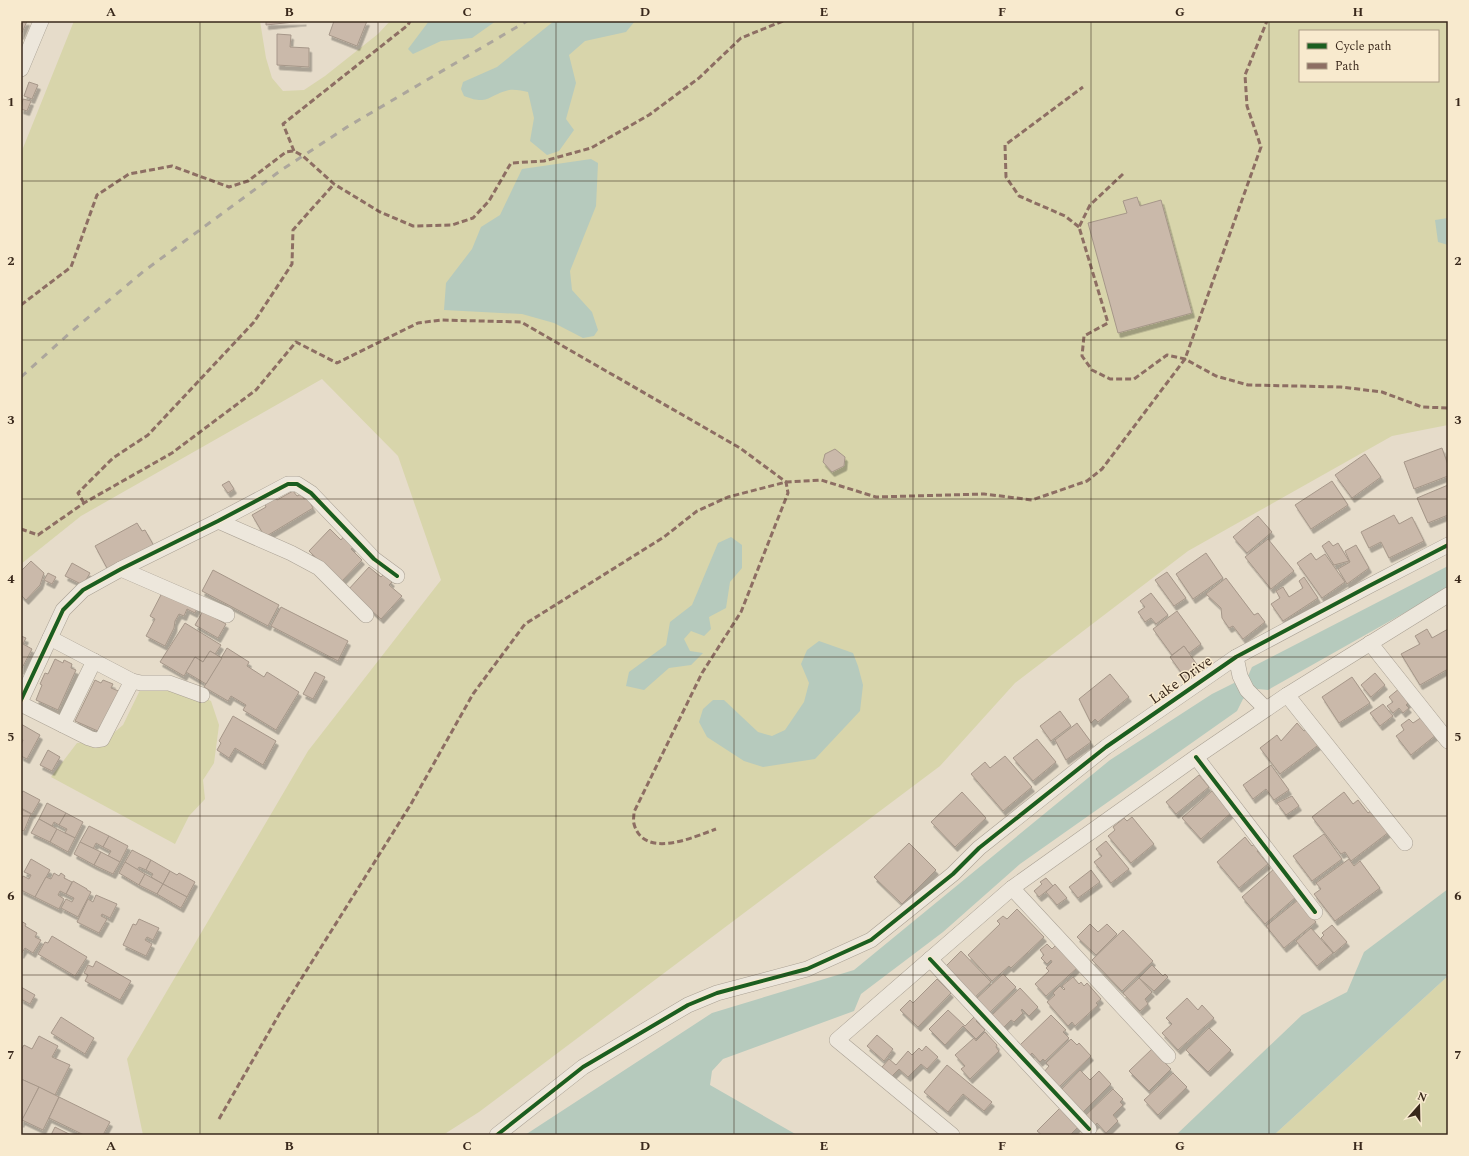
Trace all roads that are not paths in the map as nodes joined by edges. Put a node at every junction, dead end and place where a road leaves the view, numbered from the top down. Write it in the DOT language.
graph roads {
  1 [pos="41,21"];
  2 [pos="21,69"];
  3 [pos="218,521"];
  4 [pos="1448,546"];
  5 [pos="121,569"];
  6 [pos="397,576"];
  7 [pos="1448,595"];
  8 [pos="227,615"];
  9 [pos="366,615"];
  10 [pos="50,638"];
  11 [pos="1370,643"];
  12 [pos="1236,657"];
  13 [pos="94,661"];
  14 [pos="132,681"];
  15 [pos="202,695"];
  16 [pos="1287,695"];
  17 [pos="21,700"];
  18 [pos="21,704"];
  19 [pos="1266,709"];
  20 [pos="63,725"];
  21 [pos="1448,741"];
  22 [pos="1196,757"];
  23 [pos="1405,843"];
  24 [pos="1012,888"];
  25 [pos="1315,912"];
  26 [pos="930,959"];
  27 [pos="1168,1056"];
  28 [pos="1089,1129"];
  29 [pos="498,1135"];
  30 [pos="952,1135"];
  1 -- 2 [label="street"];
  3 -- 5 [label="street"];
  3 -- 6 [label="street"];
  3 -- 9 [label="street"];
  4 -- 12 [label="street, Lake Drive"];
  5 -- 8 [label="street"];
  5 -- 10 [label="street"];
  7 -- 11 [label="street"];
  10 -- 13 [label="street"];
  10 -- 17 [label="street"];
  11 -- 16 [label="street"];
  11 -- 21 [label="street"];
  12 -- 19 [label="street"];
  12 -- 29 [label="street, Lake Drive"];
  13 -- 14 [label="street"];
  13 -- 20 [label="street"];
  14 -- 15 [label="street"];
  14 -- 20 [label="street"];
  16 -- 19 [label="street"];
  16 -- 23 [label="street"];
  18 -- 20 [label="street"];
  19 -- 22 [label="street"];
  22 -- 24 [label="street"];
  22 -- 25 [label="street"];
  24 -- 26 [label="street"];
  24 -- 27 [label="street"];
  26 -- 28 [label="street"];
  26 -- 30 [label="street"];
}
